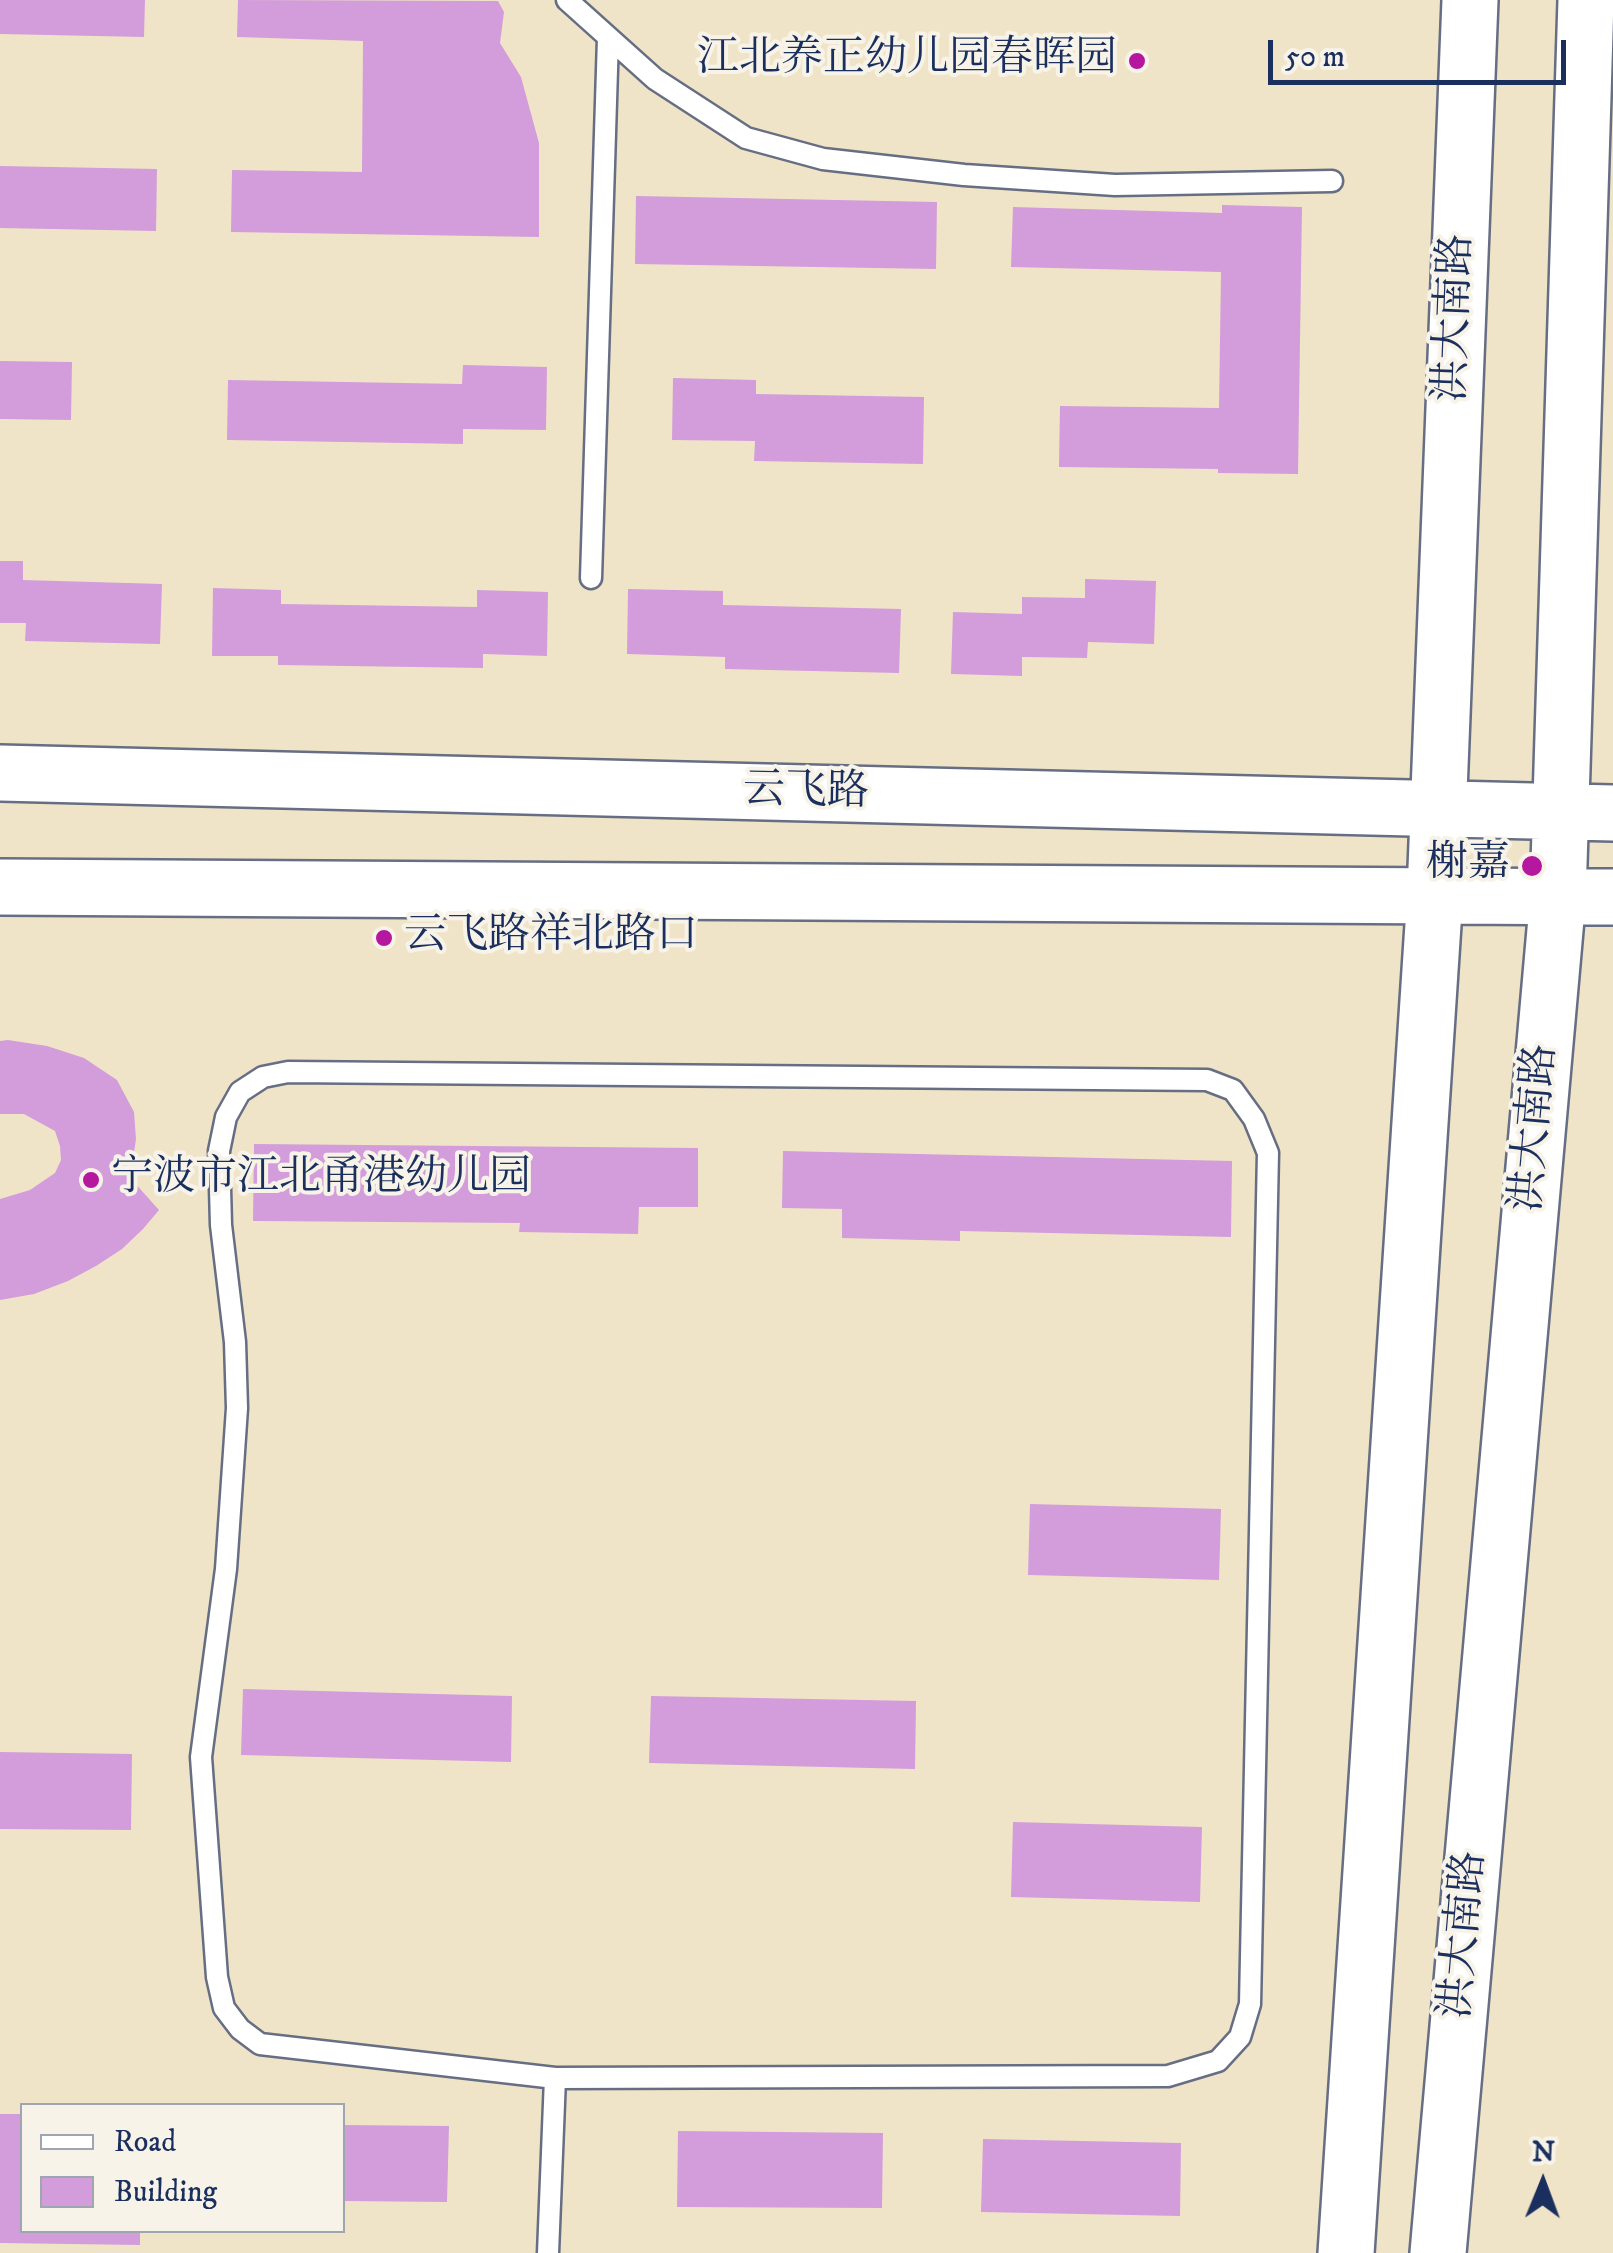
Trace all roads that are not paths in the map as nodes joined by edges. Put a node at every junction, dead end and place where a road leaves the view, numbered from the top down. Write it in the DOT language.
graph roads {
  1 [pos="567,0"];
  2 [pos="1470,0"];
  3 [pos="1586,0"];
  4 [pos="608,38"];
  5 [pos="1332,182"];
  6 [pos="590,578"];
  7 [pos="0,774"];
  8 [pos="1439,810"];
  9 [pos="1587,813"];
  10 [pos="0,887"];
  11 [pos="1436,894"];
  12 [pos="1558,896"];
  13 [pos="1613,897"];
  14 [pos="555,2078"];
  15 [pos="548,2253"];
  16 [pos="1346,2253"];
  17 [pos="1438,2253"];
  1 -- 4 [label="lane"];
  2 -- 8 [label="main road, 洪大南路"];
  3 -- 9 [label="main road, 洪大南路"];
  4 -- 5 [label="lane"];
  4 -- 6 [label="lane"];
  7 -- 8 [label="main road, 云飞路"];
  8 -- 9 [label="main road, 云飞路"];
  8 -- 11 [label="main road, 洪大南路"];
  9 -- 12 [label="main road, 洪大南路"];
  10 -- 11 [label="main road"];
  11 -- 12 [label="main road"];
  11 -- 16 [label="main road, 洪大南路"];
  12 -- 13 [label="main road"];
  12 -- 17 [label="main road, 洪大南路"];
  14 -- 14 [label="lane"];
  14 -- 15 [label="lane"];
}
